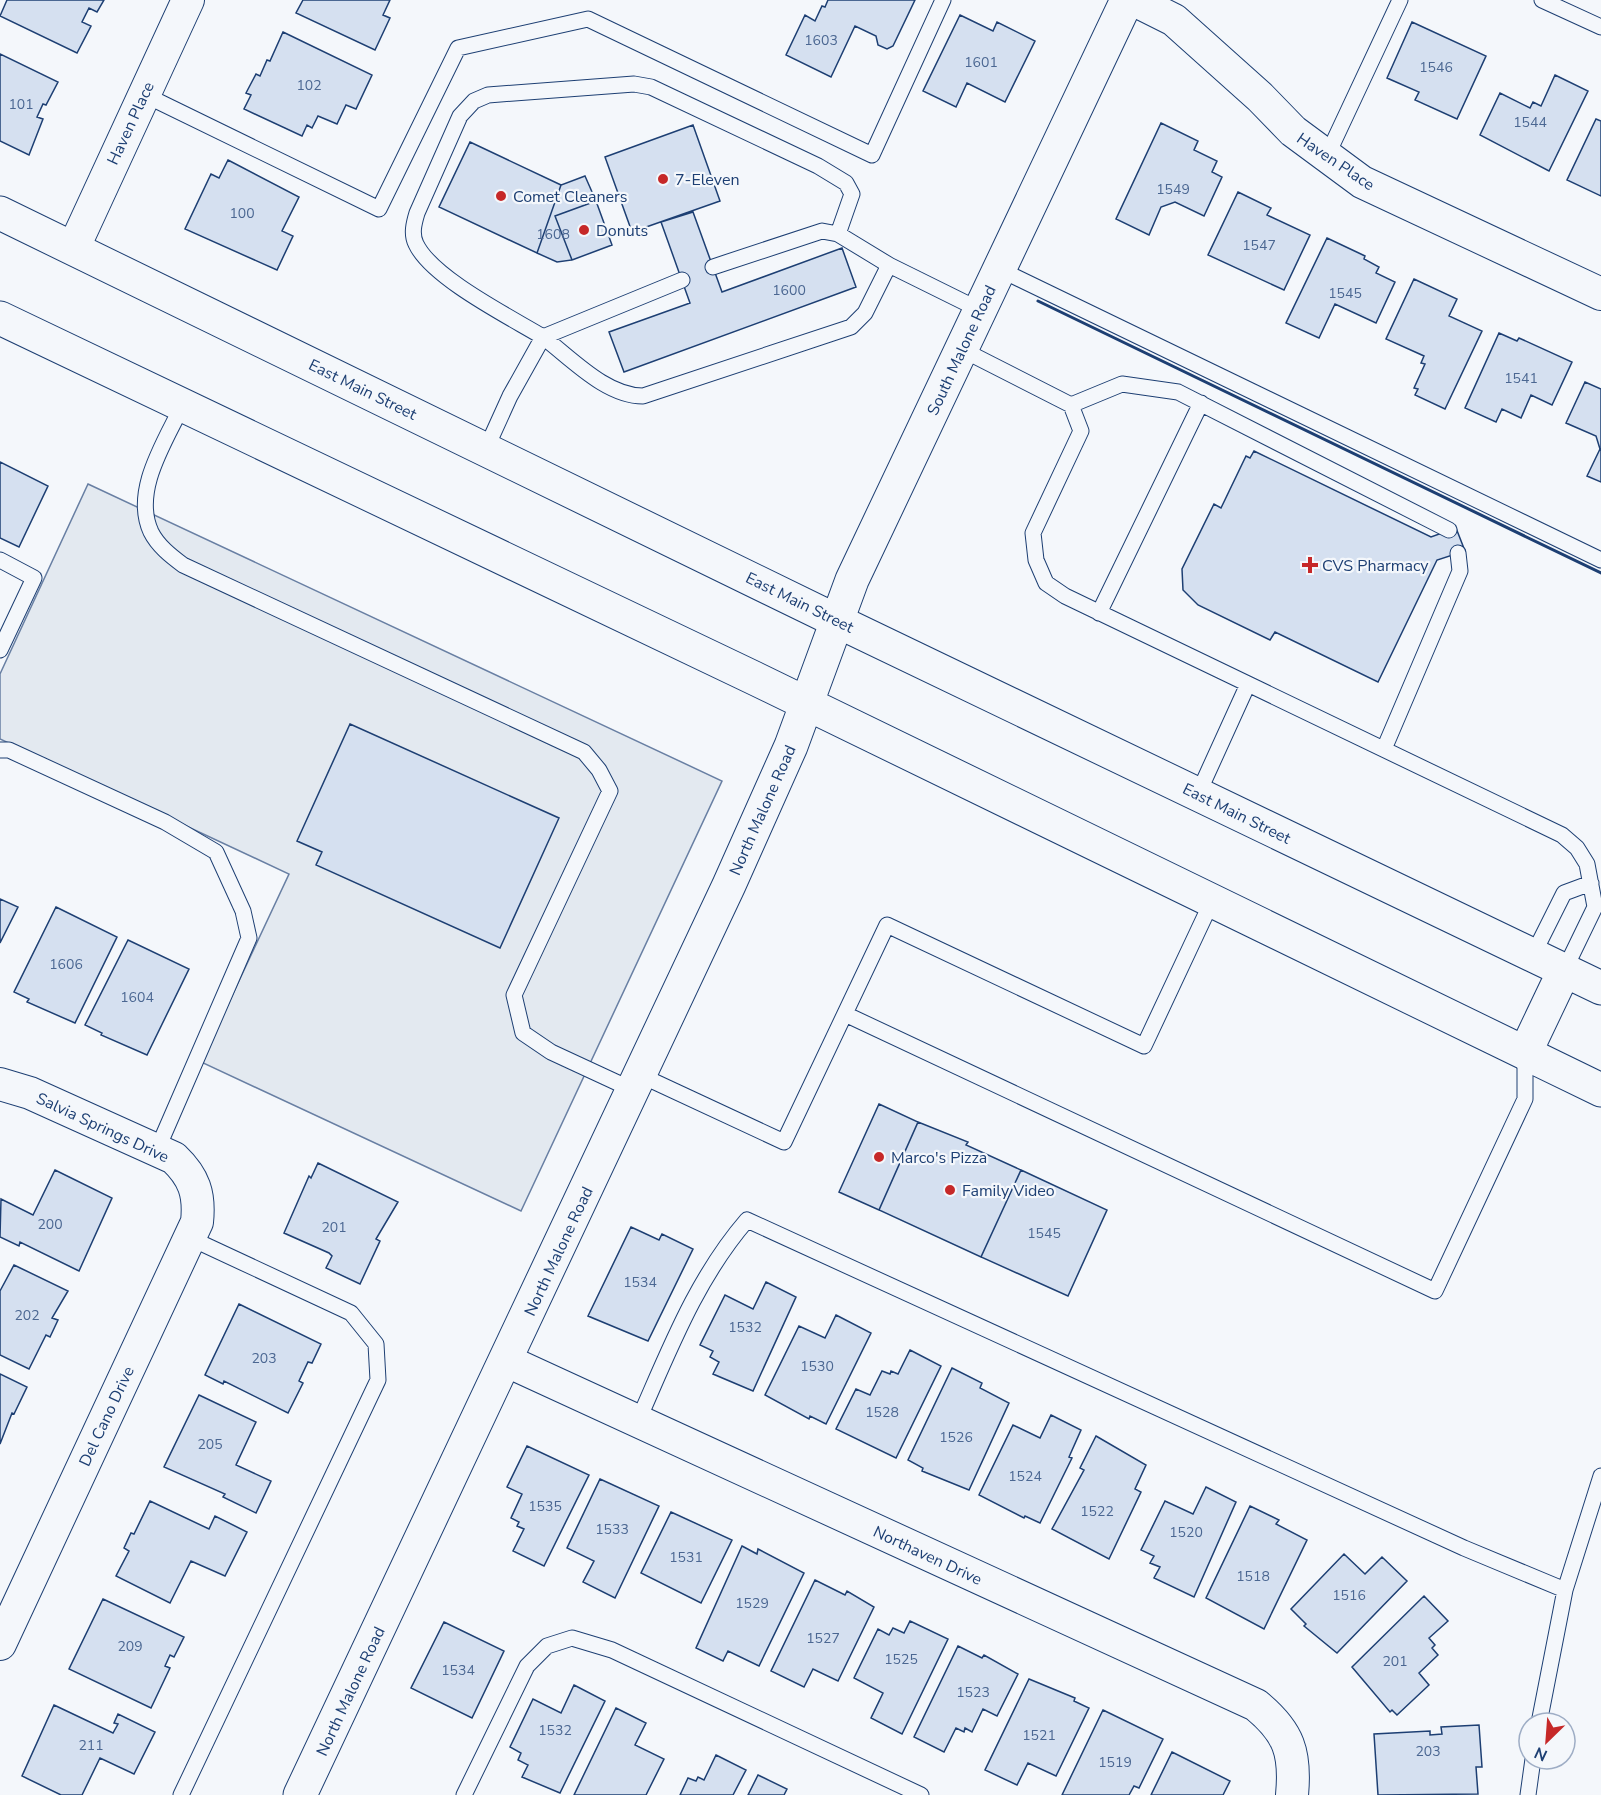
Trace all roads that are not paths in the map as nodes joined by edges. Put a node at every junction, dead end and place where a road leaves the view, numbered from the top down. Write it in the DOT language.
graph roads {
  1 [pos="189,0"];
  2 [pos="943,0"];
  3 [pos="1127,0"];
  4 [pos="1134,0"];
  5 [pos="1400,0"];
  6 [pos="1542,0"];
  7 [pos="1601,27"];
  8 [pos="143,94"];
  9 [pos="1326,158"];
  10 [pos="0,213"];
  11 [pos="838,234"];
  12 [pos="74,247"];
  13 [pos="889,265"];
  14 [pos="713,267"];
  15 [pos="999,269"];
  16 [pos="682,280"];
  17 [pos="1601,294"];
  18 [pos="980,309"];
  19 [pos="0,318"];
  20 [pos="543,337"];
  21 [pos="961,349"];
  22 [pos="1201,404"];
  23 [pos="1071,405"];
  24 [pos="182,406"];
  25 [pos="486,449"];
  26 [pos="1449,530"];
  27 [pos="1458,553"];
  28 [pos="0,560"];
  29 [pos="1601,560"];
  30 [pos="1099,613"];
  31 [pos="837,621"];
  32 [pos="0,650"];
  33 [pos="1248,684"];
  34 [pos="806,704"];
  35 [pos="1384,749"];
  36 [pos="0,750"];
  37 [pos="1198,794"];
  38 [pos="1591,883"];
  39 [pos="1212,901"];
  40 [pos="1533,956"];
  41 [pos="1564,971"];
  42 [pos="1601,988"];
  43 [pos="845,1014"];
  44 [pos="1525,1053"];
  45 [pos="637,1082"];
  46 [pos="0,1084"];
  47 [pos="1601,1090"];
  48 [pos="157,1150"];
  49 [pos="195,1185"];
  50 [pos="189,1238"];
  51 [pos="507,1361"];
  52 [pos="638,1421"];
  53 [pos="1601,1476"];
  54 [pos="1565,1590"];
  55 [pos="0,1644"];
  56 [pos="1541,1711"];
  57 [pos="1531,1771"];
  58 [pos="181,1795"];
  59 [pos="300,1795"];
  60 [pos="464,1795"];
  61 [pos="921,1795"];
  62 [pos="1292,1795"];
  63 [pos="1527,1795"];
  1 -- 8 [label="street, Haven Place"];
  2 -- 8 [label="lane"];
  3 -- 15 [label="main road, South Malone Road"];
  4 -- 9 [label="street, Haven Place"];
  5 -- 9 [label="lane"];
  6 -- 7 [label="lane"];
  8 -- 12 [label="street, Haven Place"];
  9 -- 17 [label="street, Haven Place"];
  10 -- 12 [label="main road, East Main Street"];
  11 -- 13 [label="lane"];
  11 -- 14 [label="lane"];
  11 -- 20 [label="lane"];
  12 -- 25 [label="main road, East Main Street"];
  13 -- 18 [label="lane"];
  13 -- 20 [label="lane"];
  15 -- 18 [label="main road, South Malone Road"];
  15 -- 29 [label="lane"];
  16 -- 20 [label="lane"];
  18 -- 21 [label="main road, South Malone Road"];
  19 -- 24 [label="main road"];
  20 -- 25 [label="lane"];
  21 -- 23 [label="lane"];
  21 -- 31 [label="main road, South Malone Road"];
  22 -- 23 [label="lane"];
  22 -- 26 [label="lane"];
  22 -- 30 [label="lane"];
  23 -- 30 [label="lane"];
  24 -- 34 [label="main road"];
  24 -- 45 [label="lane"];
  25 -- 31 [label="main road, East Main Street"];
  27 -- 35 [label="lane"];
  28 -- 32 [label="lane"];
  30 -- 33 [label="lane"];
  31 -- 34 [label="main road, South Malone Road"];
  31 -- 37 [label="main road, East Main Street"];
  33 -- 35 [label="lane"];
  33 -- 37 [label="lane"];
  34 -- 39 [label="main road"];
  34 -- 45 [label="main road, North Malone Road"];
  35 -- 38 [label="lane"];
  36 -- 48 [label="lane"];
  37 -- 40 [label="main road, East Main Street"];
  38 -- 40 [label="lane"];
  38 -- 41 [label="lane"];
  39 -- 43 [label="lane"];
  39 -- 44 [label="main road"];
  40 -- 41 [label="main road, East Main Street"];
  41 -- 42 [label="main road, East Main Street"];
  41 -- 44 [label="main road"];
  43 -- 44 [label="lane"];
  43 -- 45 [label="lane"];
  44 -- 47 [label="main road"];
  45 -- 51 [label="main road, North Malone Road"];
  46 -- 48 [label="street, Salvia Springs Drive"];
  48 -- 49 [label="street, Salvia Springs Drive"];
  49 -- 50 [label="street, Del Cano Drive"];
  50 -- 55 [label="street, Del Cano Drive"];
  50 -- 58 [label="lane"];
  51 -- 52 [label="street, Northaven Drive"];
  51 -- 59 [label="main road, North Malone Road"];
  52 -- 54 [label="lane"];
  52 -- 62 [label="street, Northaven Drive"];
  53 -- 54 [label="lane"];
  54 -- 56 [label="lane"];
  57 -- 63 [label="lane"];
  60 -- 61 [label="lane"];
}
